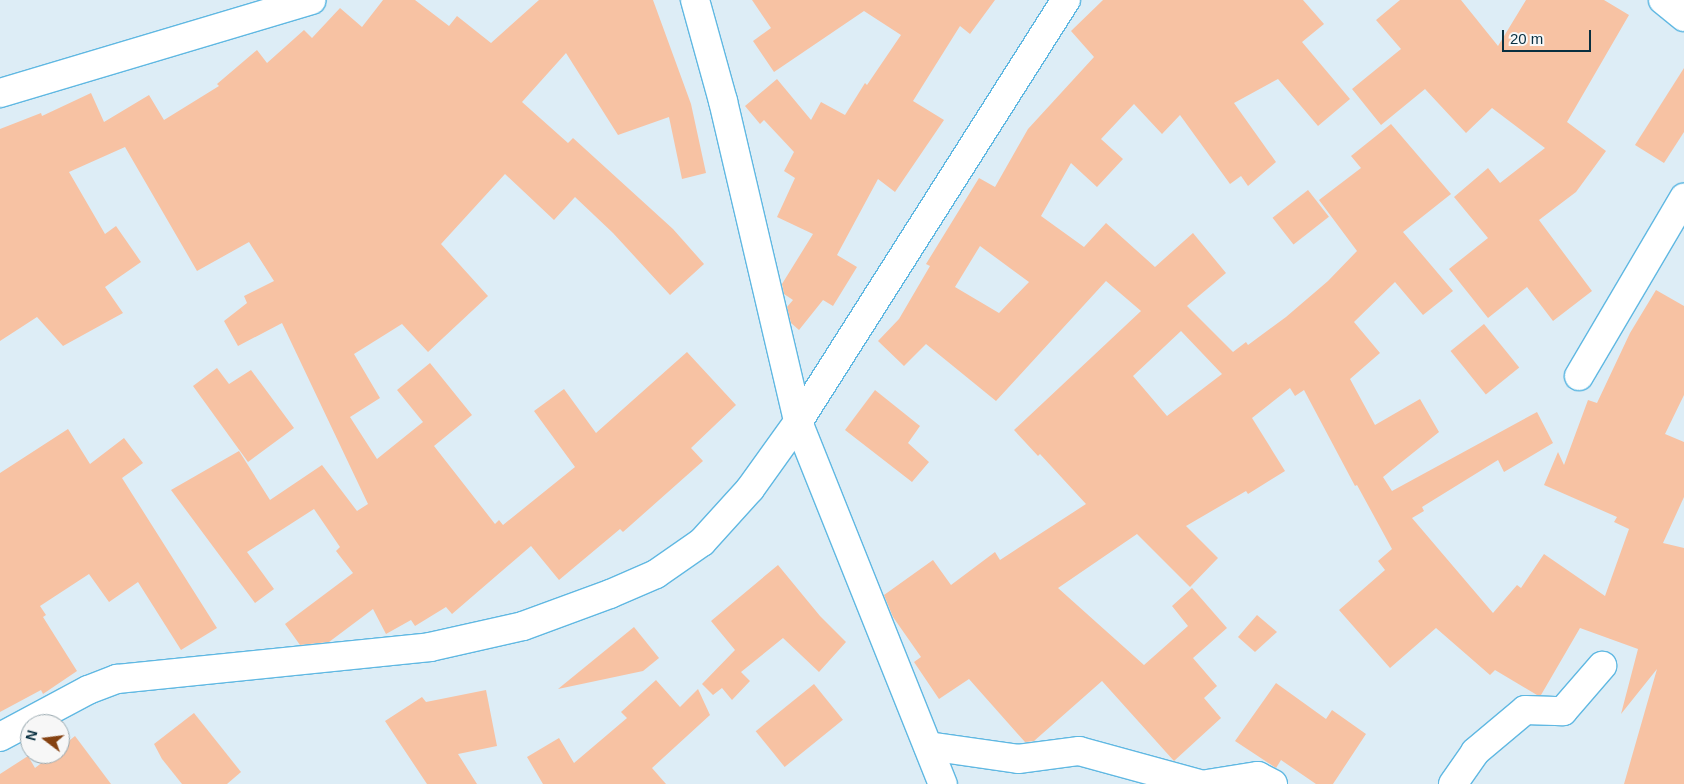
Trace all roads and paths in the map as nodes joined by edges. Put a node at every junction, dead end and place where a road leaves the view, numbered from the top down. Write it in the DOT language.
graph roads {
  1 [pos="310,0"];
  2 [pos="695,0"];
  3 [pos="1066,0"];
  4 [pos="1663,0"];
  5 [pos="1684,17"];
  6 [pos="0,93"];
  7 [pos="1684,198"];
  8 [pos="1579,376"];
  9 [pos="798,422"];
  10 [pos="1602,666"];
  11 [pos="0,737"];
  12 [pos="928,746"];
  13 [pos="943,784"];
  14 [pos="1200,784"];
  15 [pos="1207,784"];
  16 [pos="1273,784"];
  17 [pos="1453,784"];
  1 -- 6 [label="street"];
  2 -- 9 [label="street"];
  3 -- 9 [label="street"];
  4 -- 5 [label="street"];
  7 -- 8 [label="street"];
  9 -- 11 [label="street"];
  9 -- 12 [label="street"];
  10 -- 17 [label="street"];
  12 -- 13 [label="street"];
  12 -- 14 [label="street"];
  15 -- 16 [label="street"];
}
